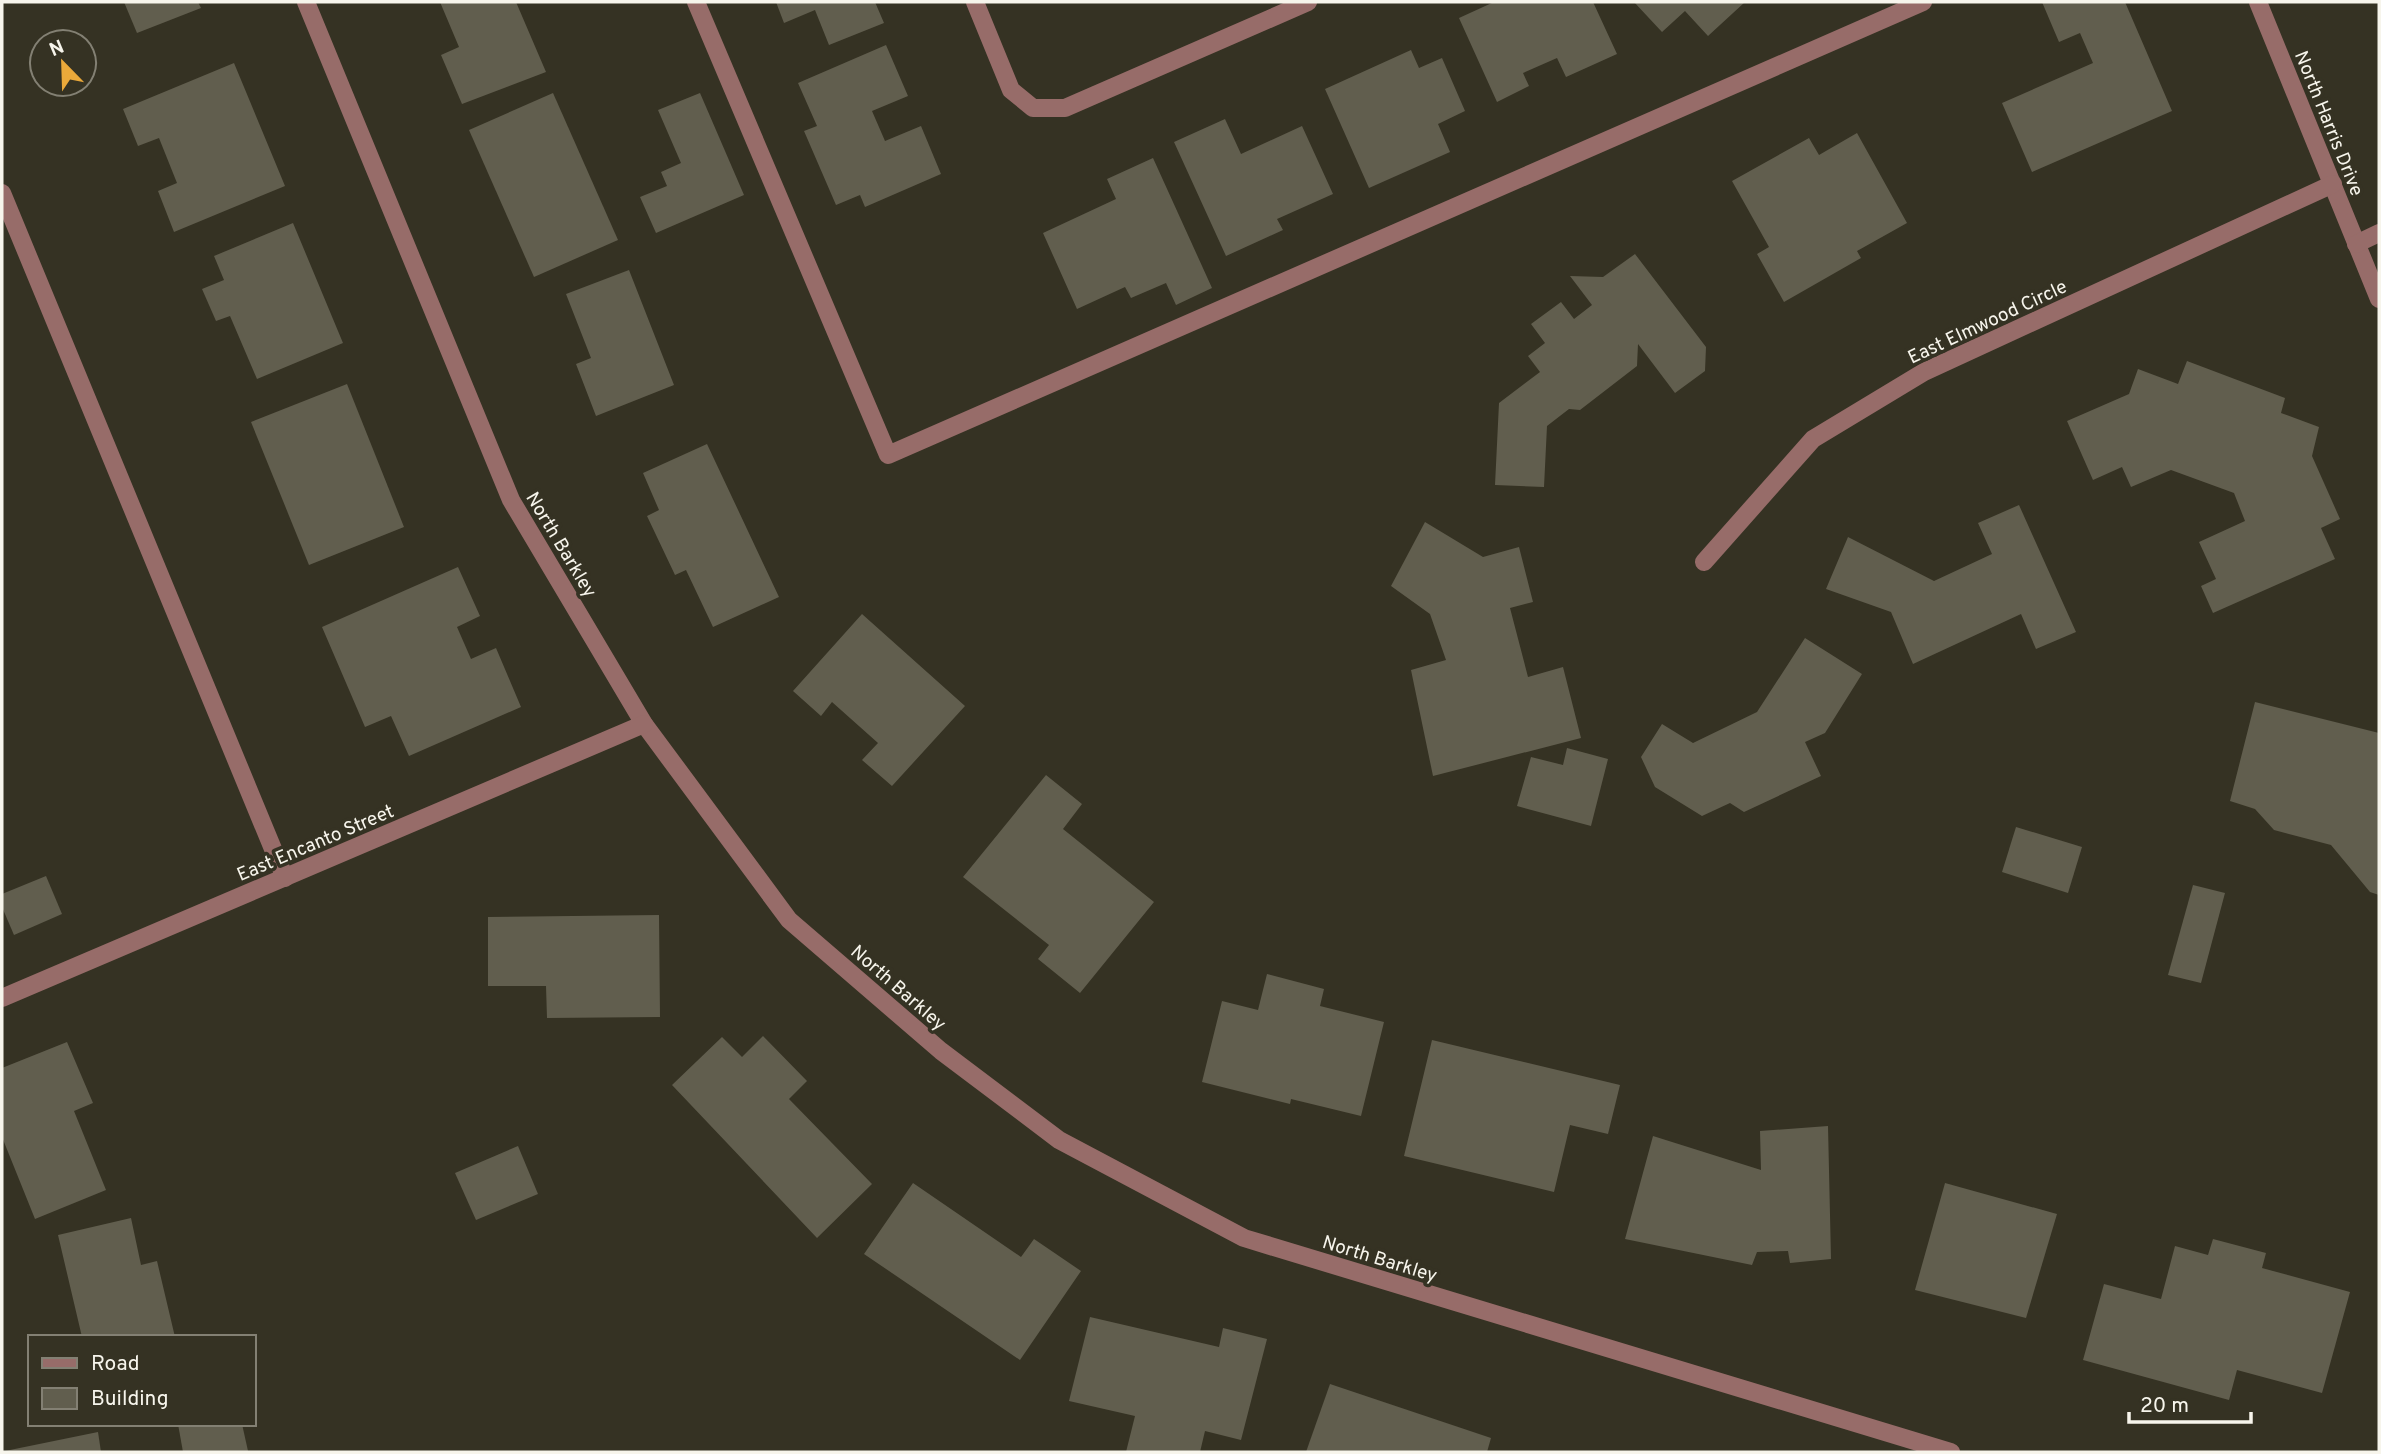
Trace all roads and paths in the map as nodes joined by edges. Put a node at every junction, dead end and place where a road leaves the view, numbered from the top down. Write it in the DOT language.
graph roads {
  1 [pos="306,2"];
  2 [pos="695,2"];
  3 [pos="975,2"];
  4 [pos="1308,2"];
  5 [pos="1923,2"];
  6 [pos="2258,2"];
  7 [pos="2333,184"];
  8 [pos="2,193"];
  9 [pos="2379,233"];
  10 [pos="2356,244"];
  11 [pos="2379,299"];
  12 [pos="1704,562"];
  13 [pos="644,724"];
  14 [pos="285,878"];
  15 [pos="2,998"];
  16 [pos="1951,1452"];
  1 -- 13 [label="street, North Barkley"];
  2 -- 5 [label="street"];
  3 -- 4 [label="street"];
  6 -- 7 [label="street, North Harris Drive"];
  7 -- 10 [label="street, North Harris Drive"];
  7 -- 12 [label="street, East Elmwood Circle"];
  8 -- 14 [label="street"];
  9 -- 10 [label="street"];
  10 -- 11 [label="street, North Harris Drive"];
  13 -- 14 [label="street, East Encanto Street"];
  13 -- 16 [label="street, North Barkley"];
  14 -- 15 [label="street, East Encanto Street"];
}
